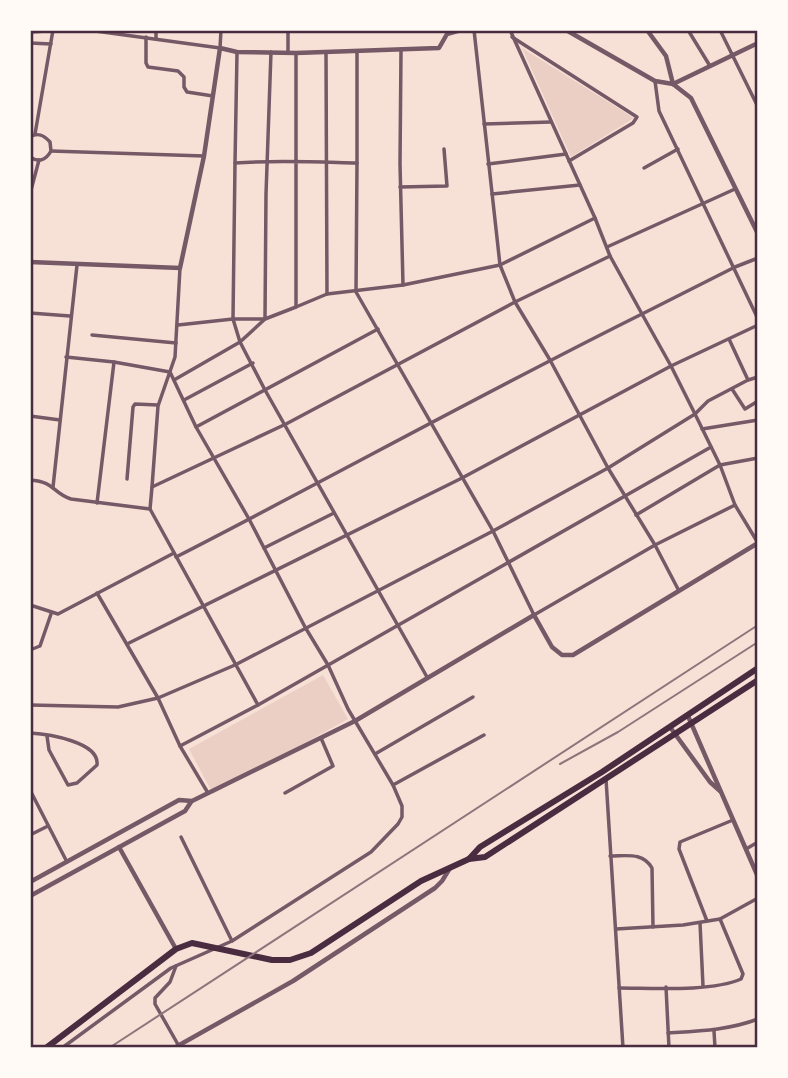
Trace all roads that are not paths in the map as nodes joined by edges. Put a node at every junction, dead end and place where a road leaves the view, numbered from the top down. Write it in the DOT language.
graph roads {
  1 [pos="53,30"];
  2 [pos="63,30"];
  3 [pos="88,30"];
  4 [pos="156,30"];
  5 [pos="222,30"];
  6 [pos="288,30"];
  7 [pos="461,30"];
  8 [pos="474,30"];
  9 [pos="510,30"];
  10 [pos="566,30"];
  11 [pos="647,30"];
  12 [pos="688,30"];
  13 [pos="720,30"];
  14 [pos="32,31"];
  15 [pos="123,32"];
  16 [pos="447,32"];
  17 [pos="146,37"];
  18 [pos="512,37"];
  19 [pos="156,38"];
  20 [pos="30,43"];
  21 [pos="758,43"];
  22 [pos="51,44"];
  23 [pos="220,48"];
  24 [pos="401,51"];
  25 [pos="237,52"];
  26 [pos="271,52"];
  27 [pos="288,52"];
  28 [pos="326,52"];
  29 [pos="357,52"];
  30 [pos="296,53"];
  31 [pos="733,56"];
  32 [pos="710,66"];
  33 [pos="655,81"];
  34 [pos="673,84"];
  35 [pos="213,96"];
  36 [pos="758,107"];
  37 [pos="551,122"];
  38 [pos="484,124"];
  39 [pos="35,134"];
  40 [pos="30,137"];
  41 [pos="444,149"];
  42 [pos="678,149"];
  43 [pos="51,151"];
  44 [pos="565,154"];
  45 [pos="204,156"];
  46 [pos="30,158"];
  47 [pos="39,160"];
  48 [pos="267,161"];
  49 [pos="569,161"];
  50 [pos="297,162"];
  51 [pos="327,162"];
  52 [pos="236,163"];
  53 [pos="357,163"];
  54 [pos="488,163"];
  55 [pos="644,168"];
  56 [pos="580,185"];
  57 [pos="400,187"];
  58 [pos="736,189"];
  59 [pos="30,194"];
  60 [pos="492,194"];
  61 [pos="705,204"];
  62 [pos="595,218"];
  63 [pos="758,234"];
  64 [pos="607,247"];
  65 [pos="610,256"];
  66 [pos="758,258"];
  67 [pos="30,262"];
  68 [pos="76,265"];
  69 [pos="500,265"];
  70 [pos="735,267"];
  71 [pos="180,268"];
  72 [pos="403,285"];
  73 [pos="356,292"];
  74 [pos="327,294"];
  75 [pos="515,302"];
  76 [pos="296,307"];
  77 [pos="31,313"];
  78 [pos="642,314"];
  79 [pos="71,316"];
  80 [pos="233,319"];
  81 [pos="265,319"];
  82 [pos="758,319"];
  83 [pos="178,325"];
  84 [pos="758,325"];
  85 [pos="30,327"];
  86 [pos="378,329"];
  87 [pos="92,335"];
  88 [pos="729,339"];
  89 [pos="240,342"];
  90 [pos="176,343"];
  91 [pos="66,357"];
  92 [pos="550,360"];
  93 [pos="114,362"];
  94 [pos="253,363"];
  95 [pos="397,363"];
  96 [pos="671,366"];
  97 [pos="170,372"];
  98 [pos="758,377"];
  99 [pos="174,380"];
  100 [pos="748,380"];
  101 [pos="732,388"];
  102 [pos="265,390"];
  103 [pos="183,400"];
  104 [pos="758,401"];
  105 [pos="158,405"];
  106 [pos="580,414"];
  107 [pos="695,414"];
  108 [pos="30,416"];
  109 [pos="60,420"];
  110 [pos="758,420"];
  111 [pos="432,422"];
  112 [pos="286,424"];
  113 [pos="196,427"];
  114 [pos="702,429"];
  115 [pos="711,447"];
  116 [pos="212,457"];
  117 [pos="758,458"];
  118 [pos="720,465"];
  119 [pos="608,468"];
  120 [pos="461,478"];
  121 [pos="30,480"];
  122 [pos="127,480"];
  123 [pos="318,484"];
  124 [pos="53,487"];
  125 [pos="152,487"];
  126 [pos="624,496"];
  127 [pos="97,503"];
  128 [pos="735,505"];
  129 [pos="150,509"];
  130 [pos="334,513"];
  131 [pos="636,514"];
  132 [pos="249,519"];
  133 [pos="493,531"];
  134 [pos="346,536"];
  135 [pos="758,543"];
  136 [pos="655,545"];
  137 [pos="264,548"];
  138 [pos="175,555"];
  139 [pos="508,562"];
  140 [pos="275,570"];
  141 [pos="379,589"];
  142 [pos="680,592"];
  143 [pos="97,593"];
  144 [pos="30,605"];
  145 [pos="204,606"];
  146 [pos="51,614"];
  147 [pos="534,615"];
  148 [pos="398,624"];
  149 [pos="305,627"];
  150 [pos="127,644"];
  151 [pos="30,649"];
  152 [pos="235,665"];
  153 [pos="328,665"];
  154 [pos="758,668"];
  155 [pos="427,677"];
  156 [pos="758,680"];
  157 [pos="473,697"];
  158 [pos="158,698"];
  159 [pos="30,705"];
  160 [pos="258,705"];
  161 [pos="688,716"];
  162 [pos="355,721"];
  163 [pos="691,724"];
  164 [pos="670,727"];
  165 [pos="30,733"];
  166 [pos="676,733"];
  167 [pos="484,735"];
  168 [pos="47,736"];
  169 [pos="321,737"];
  170 [pos="180,746"];
  171 [pos="375,754"];
  172 [pos="606,779"];
  173 [pos="393,785"];
  174 [pos="30,790"];
  175 [pos="720,792"];
  176 [pos="208,793"];
  177 [pos="285,793"];
  178 [pos="192,801"];
  179 [pos="733,820"];
  180 [pos="48,826"];
  181 [pos="30,835"];
  182 [pos="181,837"];
  183 [pos="758,842"];
  184 [pos="119,847"];
  185 [pos="746,849"];
  186 [pos="610,856"];
  187 [pos="469,859"];
  188 [pos="66,862"];
  189 [pos="450,868"];
  190 [pos="758,877"];
  191 [pos="30,882"];
  192 [pos="30,896"];
  193 [pos="758,898"];
  194 [pos="720,919"];
  195 [pos="707,921"];
  196 [pos="700,923"];
  197 [pos="653,927"];
  198 [pos="615,929"];
  199 [pos="232,941"];
  200 [pos="176,949"];
  201 [pos="176,964"];
  202 [pos="703,986"];
  203 [pos="666,987"];
  204 [pos="619,988"];
  205 [pos="758,1021"];
  206 [pos="714,1031"];
  207 [pos="668,1033"];
  208 [pos="178,1047"];
  209 [pos="46,1048"];
  210 [pos="62,1048"];
  211 [pos="623,1048"];
  212 [pos="669,1048"];
  213 [pos="715,1048"];
  1 -- 2 [label="street"];
  1 -- 14 [label="street"];
  1 -- 22 [label="street"];
  3 -- 15 [label="street"];
  4 -- 19 [label="street"];
  5 -- 23 [label="street"];
  6 -- 27 [label="street"];
  7 -- 16 [label="street"];
  8 -- 38 [label="street"];
  9 -- 18 [label="street"];
  10 -- 33 [label="street"];
  11 -- 34 [label="street"];
  12 -- 32 [label="street"];
  13 -- 31 [label="street"];
  15 -- 17 [label="street"];
  16 -- 24 [label="street"];
  17 -- 19 [label="street"];
  17 -- 35 [label="street"];
  18 -- 37 [label="street"];
  18 -- 49 [label="street"];
  19 -- 23 [label="street"];
  20 -- 22 [label="street"];
  21 -- 31 [label="street"];
  22 -- 39 [label="street"];
  23 -- 25 [label="street"];
  23 -- 35 [label="street"];
  24 -- 29 [label="street"];
  24 -- 57 [label="street"];
  25 -- 26 [label="street"];
  25 -- 52 [label="street"];
  26 -- 27 [label="street"];
  26 -- 48 [label="street"];
  27 -- 30 [label="street"];
  28 -- 29 [label="street"];
  28 -- 30 [label="street"];
  28 -- 51 [label="street"];
  29 -- 53 [label="street"];
  30 -- 50 [label="street"];
  31 -- 32 [label="street"];
  31 -- 36 [label="street"];
  32 -- 34 [label="street"];
  33 -- 34 [label="street"];
  33 -- 42 [label="street"];
  34 -- 58 [label="street"];
  35 -- 45 [label="street"];
  37 -- 38 [label="street"];
  37 -- 44 [label="street"];
  38 -- 54 [label="street"];
  39 -- 40 [label="street"];
  39 -- 43 [label="street"];
  41 -- 57 [label="street"];
  42 -- 55 [label="street"];
  42 -- 61 [label="street"];
  43 -- 45 [label="street"];
  43 -- 47 [label="street"];
  44 -- 49 [label="street"];
  44 -- 54 [label="street"];
  45 -- 71 [label="street"];
  46 -- 47 [label="street"];
  47 -- 59 [label="street"];
  48 -- 50 [label="street"];
  48 -- 52 [label="street"];
  48 -- 81 [label="street"];
  49 -- 56 [label="street"];
  50 -- 51 [label="street"];
  50 -- 76 [label="street"];
  51 -- 53 [label="street"];
  51 -- 74 [label="street"];
  52 -- 80 [label="street"];
  53 -- 73 [label="street"];
  54 -- 60 [label="street"];
  56 -- 60 [label="street"];
  56 -- 62 [label="street"];
  57 -- 72 [label="street"];
  58 -- 61 [label="street"];
  58 -- 63 [label="street"];
  60 -- 69 [label="street"];
  61 -- 64 [label="street"];
  61 -- 70 [label="street"];
  62 -- 64 [label="street"];
  62 -- 69 [label="street"];
  64 -- 65 [label="street"];
  65 -- 75 [label="street"];
  65 -- 78 [label="street"];
  66 -- 70 [label="street"];
  67 -- 68 [label="street"];
  68 -- 71 [label="street"];
  68 -- 79 [label="street"];
  69 -- 72 [label="street"];
  69 -- 75 [label="street"];
  70 -- 78 [label="street"];
  70 -- 82 [label="street"];
  71 -- 83 [label="street"];
  72 -- 73 [label="street"];
  73 -- 74 [label="street"];
  73 -- 86 [label="street"];
  74 -- 76 [label="street"];
  75 -- 92 [label="street"];
  75 -- 95 [label="street"];
  76 -- 81 [label="street"];
  77 -- 79 [label="street"];
  77 -- 85 [label="street"];
  78 -- 92 [label="street"];
  78 -- 96 [label="street"];
  79 -- 91 [label="street"];
  80 -- 81 [label="street"];
  80 -- 83 [label="street"];
  80 -- 89 [label="street"];
  81 -- 89 [label="street"];
  83 -- 90 [label="street"];
  84 -- 88 [label="street"];
  86 -- 95 [label="street"];
  86 -- 102 [label="street"];
  87 -- 90 [label="street"];
  88 -- 96 [label="street"];
  88 -- 100 [label="street"];
  89 -- 94 [label="street"];
  89 -- 99 [label="street"];
  90 -- 97 [label="street"];
  91 -- 93 [label="street"];
  91 -- 109 [label="street"];
  92 -- 106 [label="street"];
  92 -- 111 [label="street"];
  93 -- 97 [label="street"];
  93 -- 127 [label="street"];
  94 -- 102 [label="street"];
  94 -- 103 [label="street"];
  95 -- 111 [label="street"];
  95 -- 112 [label="street"];
  96 -- 106 [label="street"];
  96 -- 107 [label="street"];
  97 -- 99 [label="street"];
  97 -- 105 [label="street"];
  98 -- 100 [label="street"];
  99 -- 103 [label="street"];
  100 -- 101 [label="street"];
  101 -- 104 [label="street"];
  101 -- 107 [label="street"];
  102 -- 112 [label="street"];
  102 -- 113 [label="street"];
  103 -- 113 [label="street"];
  105 -- 122 [label="street"];
  105 -- 125 [label="street"];
  106 -- 119 [label="street"];
  106 -- 120 [label="street"];
  107 -- 114 [label="street"];
  107 -- 119 [label="street"];
  108 -- 109 [label="street"];
  109 -- 124 [label="street"];
  110 -- 114 [label="street"];
  111 -- 120 [label="street"];
  111 -- 123 [label="street"];
  112 -- 116 [label="street"];
  112 -- 123 [label="street"];
  113 -- 116 [label="street"];
  114 -- 115 [label="street"];
  115 -- 118 [label="street"];
  115 -- 126 [label="street"];
  116 -- 125 [label="street"];
  116 -- 132 [label="street"];
  117 -- 118 [label="street"];
  118 -- 128 [label="street"];
  118 -- 131 [label="street"];
  119 -- 126 [label="street"];
  119 -- 133 [label="street"];
  120 -- 133 [label="street"];
  120 -- 134 [label="street"];
  121 -- 124 [label="street"];
  123 -- 130 [label="street"];
  123 -- 132 [label="street"];
  124 -- 127 [label="street"];
  125 -- 129 [label="street"];
  126 -- 131 [label="street"];
  126 -- 139 [label="street"];
  127 -- 129 [label="street"];
  128 -- 135 [label="street"];
  128 -- 136 [label="street"];
  129 -- 138 [label="street"];
  130 -- 134 [label="street"];
  130 -- 137 [label="street"];
  131 -- 136 [label="street"];
  132 -- 137 [label="street"];
  132 -- 138 [label="street"];
  133 -- 139 [label="street"];
  133 -- 141 [label="street"];
  134 -- 140 [label="street"];
  134 -- 141 [label="street"];
  135 -- 142 [label="street"];
  136 -- 142 [label="street"];
  136 -- 147 [label="street"];
  137 -- 140 [label="street"];
  138 -- 143 [label="street"];
  138 -- 145 [label="street"];
  139 -- 147 [label="street"];
  139 -- 148 [label="street"];
  140 -- 145 [label="street"];
  140 -- 149 [label="street"];
  141 -- 148 [label="street"];
  141 -- 149 [label="street"];
  142 -- 147 [label="street"];
  143 -- 146 [label="street"];
  143 -- 150 [label="street"];
  144 -- 146 [label="street"];
  145 -- 150 [label="street"];
  145 -- 152 [label="street"];
  146 -- 151 [label="street"];
  147 -- 155 [label="street"];
  148 -- 153 [label="street"];
  148 -- 155 [label="street"];
  149 -- 152 [label="street"];
  149 -- 153 [label="street"];
  150 -- 158 [label="street"];
  152 -- 158 [label="street"];
  152 -- 160 [label="street"];
  153 -- 160 [label="street"];
  153 -- 162 [label="street"];
  154 -- 161 [label="main road"];
  155 -- 162 [label="street"];
  156 -- 163 [label="main road"];
  157 -- 171 [label="street"];
  158 -- 159 [label="street"];
  158 -- 170 [label="street"];
  160 -- 170 [label="street"];
  161 -- 163 [label="street"];
  161 -- 164 [label="main road"];
  162 -- 169 [label="street"];
  162 -- 171 [label="street"];
  163 -- 166 [label="main road"];
  163 -- 175 [label="street"];
  164 -- 166 [label="street"];
  164 -- 187 [label="main road"];
  165 -- 168 [label="street"];
  166 -- 172 [label="main road"];
  166 -- 175 [label="street"];
  167 -- 173 [label="street"];
  168 -- 168 [label="street"];
  169 -- 176 [label="street"];
  169 -- 177 [label="street"];
  170 -- 176 [label="street"];
  171 -- 173 [label="street"];
  172 -- 186 [label="street"];
  172 -- 187 [label="main road"];
  173 -- 199 [label="street"];
  174 -- 180 [label="street"];
  175 -- 179 [label="street"];
  176 -- 178 [label="street"];
  178 -- 184 [label="street"];
  178 -- 188 [label="street"];
  179 -- 185 [label="street"];
  179 -- 195 [label="street"];
  180 -- 181 [label="street"];
  180 -- 188 [label="street"];
  182 -- 199 [label="street"];
  183 -- 185 [label="street"];
  184 -- 192 [label="street"];
  184 -- 200 [label="street"];
  185 -- 190 [label="street"];
  186 -- 197 [label="street"];
  186 -- 198 [label="street"];
  187 -- 189 [label="main road"];
  188 -- 191 [label="street"];
  189 -- 200 [label="main road"];
  189 -- 208 [label="street"];
  193 -- 194 [label="street"];
  194 -- 195 [label="street"];
  194 -- 202 [label="street"];
  195 -- 196 [label="street"];
  196 -- 197 [label="street"];
  196 -- 202 [label="street"];
  197 -- 198 [label="street"];
  198 -- 204 [label="street"];
  199 -- 201 [label="street"];
  200 -- 209 [label="main road"];
  201 -- 208 [label="street"];
  201 -- 210 [label="street"];
  202 -- 203 [label="street"];
  203 -- 204 [label="street"];
  203 -- 207 [label="street"];
  204 -- 211 [label="street"];
  205 -- 206 [label="street"];
  206 -- 207 [label="street"];
  206 -- 213 [label="street"];
  207 -- 212 [label="street"];
}
